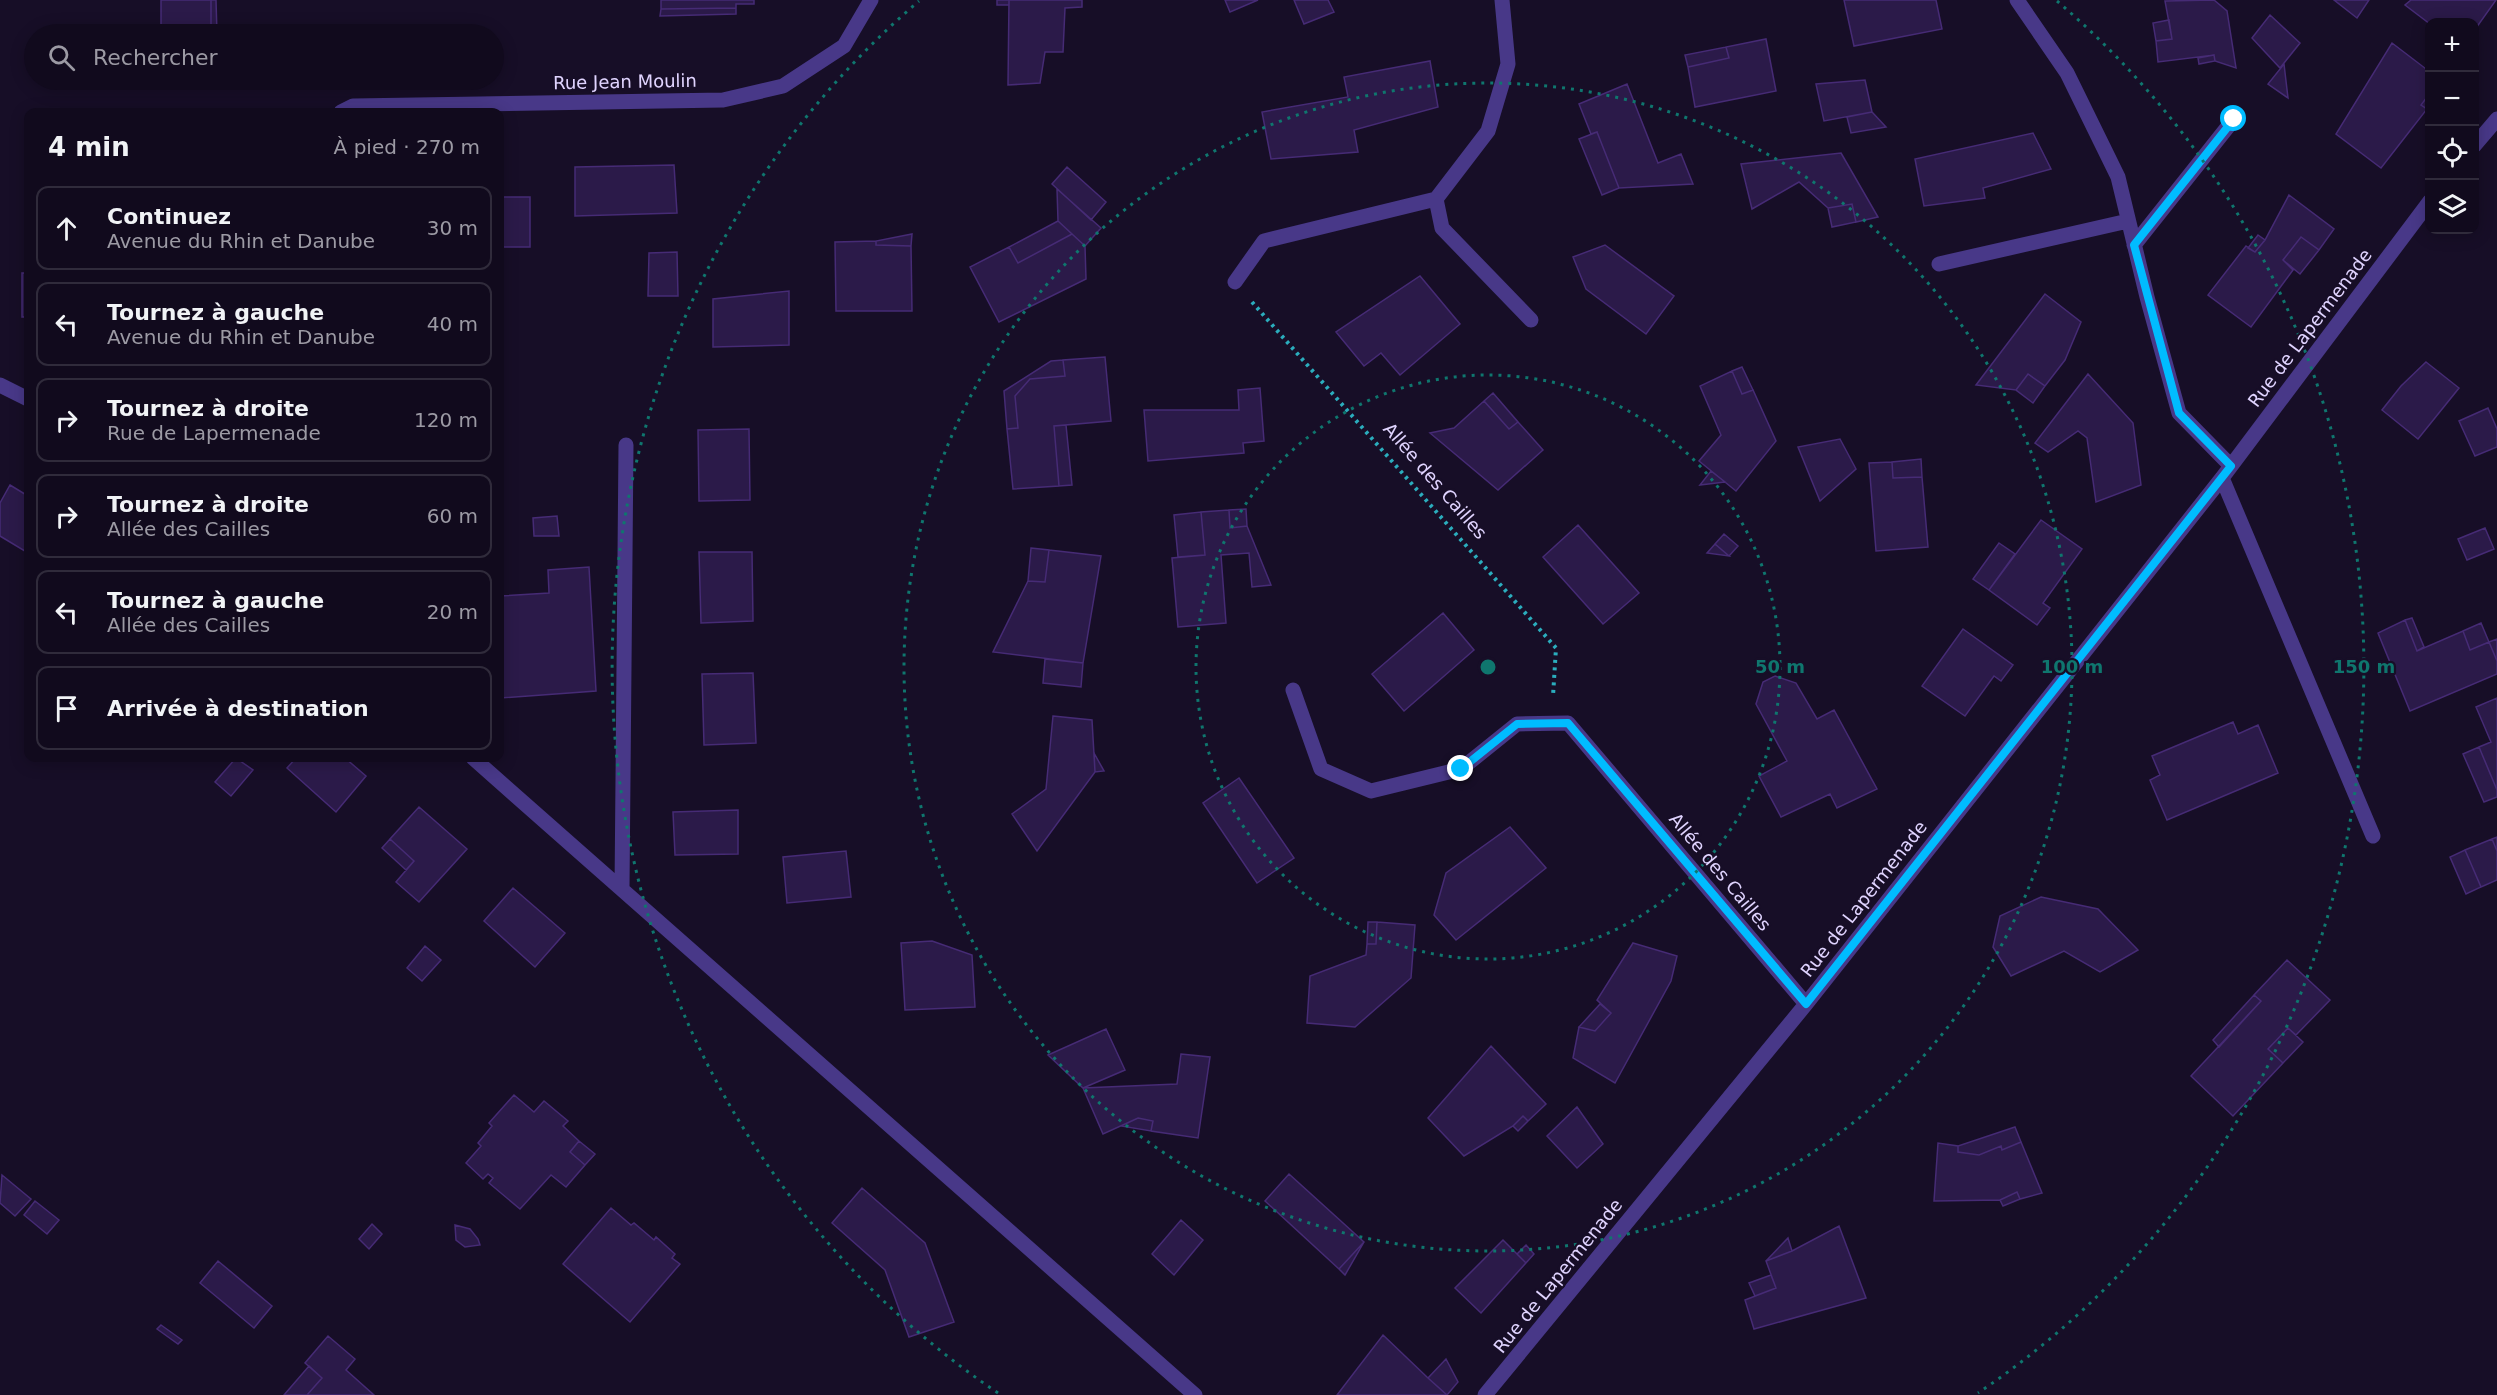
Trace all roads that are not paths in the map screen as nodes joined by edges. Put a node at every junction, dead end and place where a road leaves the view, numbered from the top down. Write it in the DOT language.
graph roads {
  1 [pos="871,0"];
  2 [pos="1502,0"];
  3 [pos="2017,0"];
  4 [pos="349,108"];
  5 [pos="2234,119"];
  6 [pos="2497,119"];
  7 [pos="2479,141"];
  8 [pos="1436,199"];
  9 [pos="2425,208"];
  10 [pos="2128,221"];
  11 [pos="2134,245"];
  12 [pos="1939,264"];
  13 [pos="1235,282"];
  14 [pos="1531,320"];
  15 [pos="0,386"];
  16 [pos="24,397"];
  17 [pos="626,445"];
  18 [pos="2227,472"];
  19 [pos="1293,690"];
  20 [pos="478,762"];
  21 [pos="2373,836"];
  22 [pos="622,889"];
  23 [pos="1806,1004"];
  24 [pos="1195,1395"];
  25 [pos="1485,1395"];
  1 -- 4 [label="street, Rue Jean Moulin"];
  2 -- 8 [label="street"];
  3 -- 10 [label="street"];
  5 -- 11 [label="street"];
  6 -- 7 [label="street"];
  8 -- 13 [label="street"];
  8 -- 14 [label="street"];
  9 -- 18 [label="street, Rue de Lapermenade"];
  10 -- 11 [label="street"];
  10 -- 12 [label="street"];
  11 -- 18 [label="street"];
  15 -- 16 [label="street"];
  17 -- 22 [label="street"];
  18 -- 21 [label="street"];
  18 -- 23 [label="street, Rue de Lapermenade"];
  19 -- 23 [label="street, Allée des Cailles"];
  20 -- 22 [label="street"];
  22 -- 24 [label="street"];
  23 -- 25 [label="street, Rue de Lapermenade"];
}
